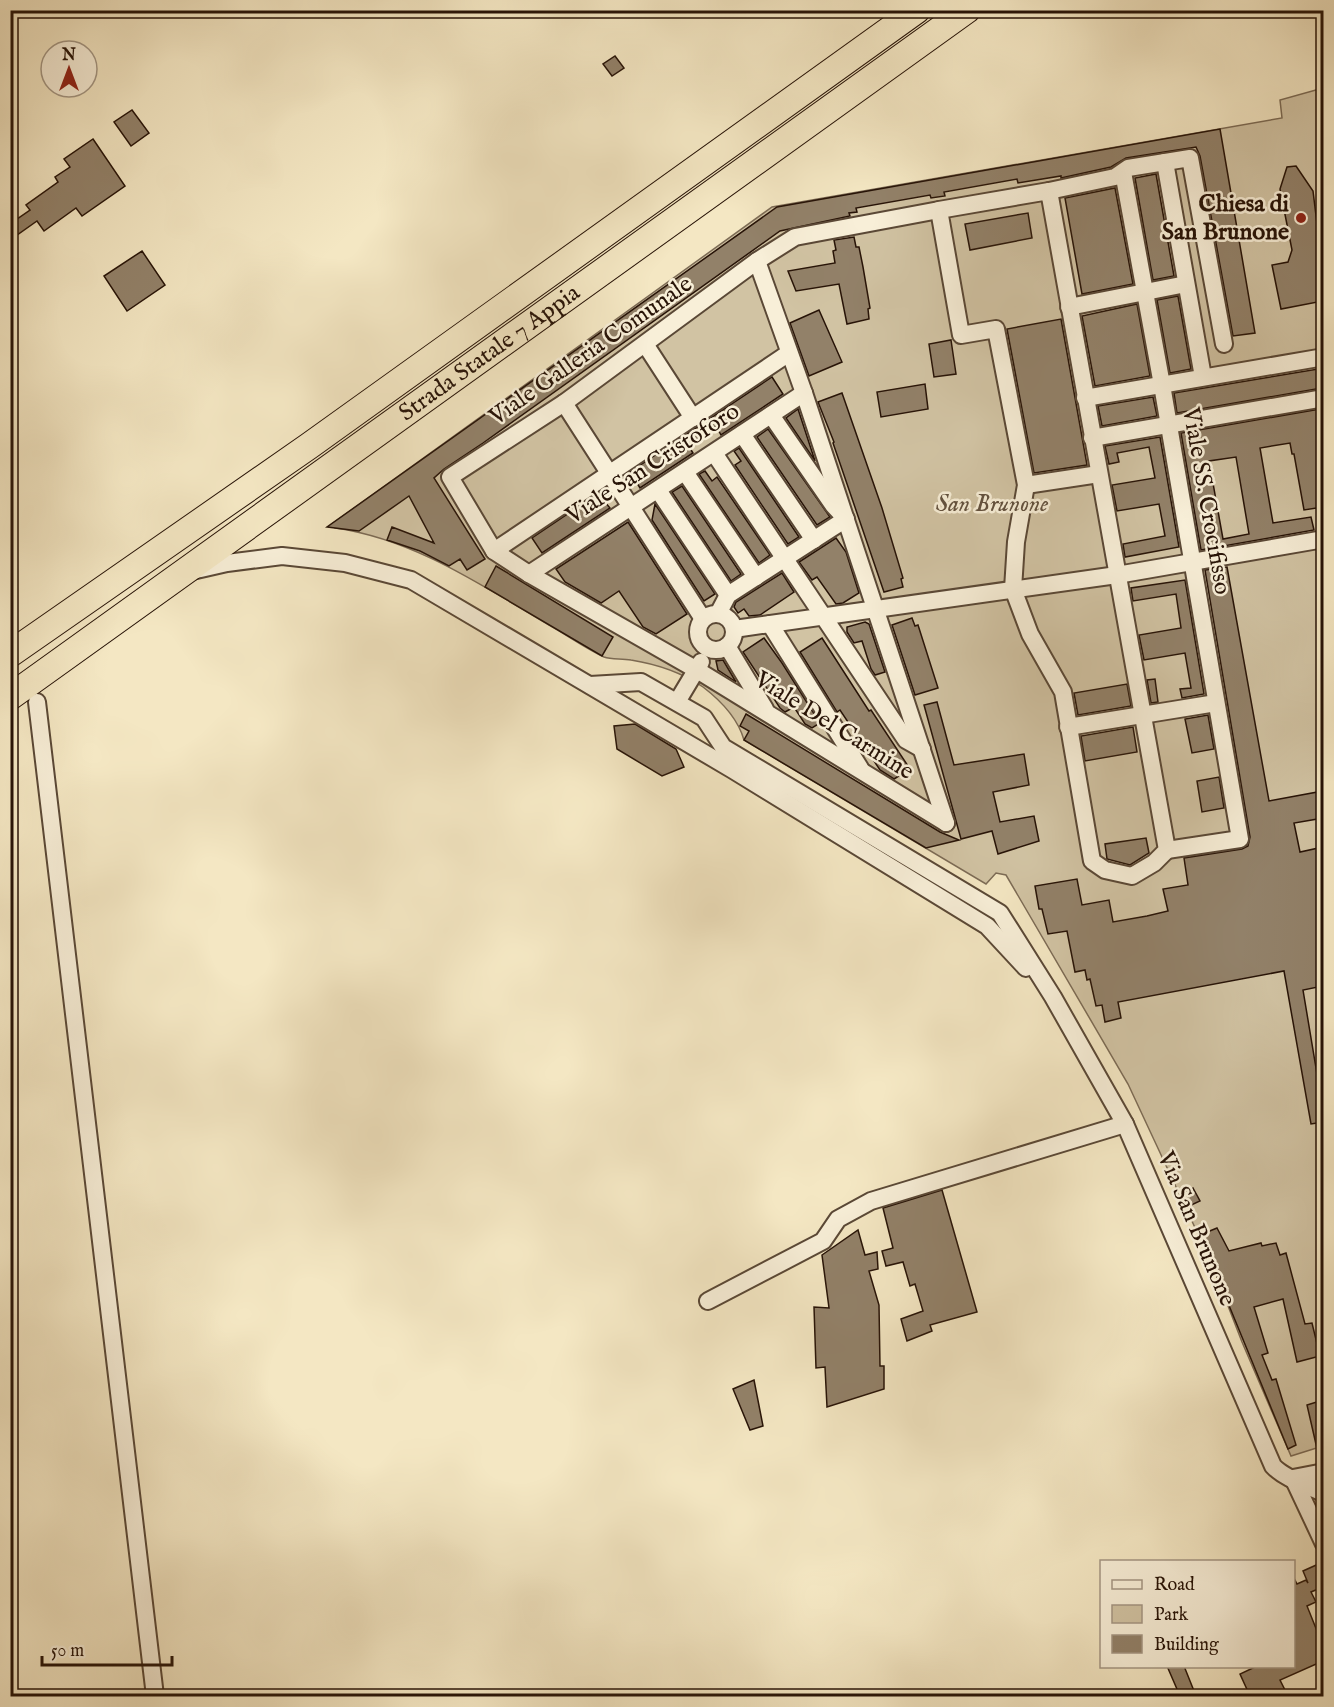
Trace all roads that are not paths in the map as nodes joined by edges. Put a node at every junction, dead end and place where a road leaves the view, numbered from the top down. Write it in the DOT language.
graph roads {
  1 [pos="917,10"];
  2 [pos="967,10"];
  3 [pos="1165,162"];
  4 [pos="1123,172"];
  5 [pos="1049,191"];
  6 [pos="939,210"];
  7 [pos="758,261"];
  8 [pos="1186,284"];
  9 [pos="1145,292"];
  10 [pos="1069,307"];
  11 [pos="645,344"];
  12 [pos="1224,344"];
  13 [pos="789,353"];
  14 [pos="1323,357"];
  15 [pos="1203,377"];
  16 [pos="1162,385"];
  17 [pos="804,393"];
  18 [pos="1085,398"];
  19 [pos="1323,398"];
  20 [pos="564,403"];
  21 [pos="771,415"];
  22 [pos="693,418"];
  23 [pos="1168,425"];
  24 [pos="742,434"];
  25 [pos="1092,438"];
  26 [pos="714,453"];
  27 [pos="685,472"];
  28 [pos="1099,474"];
  29 [pos="609,475"];
  30 [pos="1026,485"];
  31 [pos="658,490"];
  32 [pos="630,508"];
  33 [pos="846,519"];
  34 [pos="1323,539"];
  35 [pos="813,540"];
  36 [pos="494,551"];
  37 [pos="785,559"];
  38 [pos="1191,562"];
  39 [pos="182,573"];
  40 [pos="529,574"];
  41 [pos="1117,575"];
  42 [pos="756,577"];
  43 [pos="1013,589"];
  44 [pos="728,595"];
  45 [pos="876,609"];
  46 [pos="823,616"];
  47 [pos="711,617"];
  48 [pos="770,624"];
  49 [pos="734,629"];
  50 [pos="727,646"];
  51 [pos="708,648"];
  52 [pos="10,654"];
  53 [pos="697,670"];
  54 [pos="590,685"];
  55 [pos="10,697"];
  56 [pos="37,702"];
  57 [pos="677,702"];
  58 [pos="1216,703"];
  59 [pos="767,712"];
  60 [pos="1142,716"];
  61 [pos="1068,727"];
  62 [pos="922,749"];
  63 [pos="862,772"];
  64 [pos="1167,850"];
  65 [pos="1053,997"];
  66 [pos="1125,1125"];
  67 [pos="708,1301"];
  68 [pos="1323,1472"];
  69 [pos="1293,1478"];
  70 [pos="1323,1494"];
  71 [pos="1323,1544"];
  72 [pos="156,1696"];
  1 -- 52 [label="highway, Strada Statale 7 Appia"];
  2 -- 39 [label="highway, Strada Statale 7 Appia"];
  3 -- 4 [label="street, Viale Galleria Comunale"];
  3 -- 8 [label="street"];
  3 -- 12 [label="street, Viale Galleria Comunale"];
  4 -- 5 [label="street, Viale Galleria Comunale"];
  4 -- 9 [label="street, Viale SS. Crocifisso"];
  5 -- 6 [label="street, Viale Galleria Comunale"];
  5 -- 10 [label="street"];
  6 -- 7 [label="street, Viale Galleria Comunale"];
  6 -- 30 [label="street"];
  7 -- 11 [label="street, Viale Galleria Comunale"];
  7 -- 13 [label="street"];
  8 -- 9 [label="street"];
  8 -- 15 [label="street"];
  9 -- 10 [label="street"];
  9 -- 16 [label="street, Viale SS. Crocifisso"];
  10 -- 18 [label="street"];
  11 -- 20 [label="street, Viale Galleria Comunale"];
  11 -- 22 [label="street"];
  13 -- 17 [label="street"];
  13 -- 22 [label="street"];
  14 -- 15 [label="street"];
  15 -- 16 [label="street"];
  16 -- 18 [label="street"];
  16 -- 23 [label="street, Viale SS. Crocifisso"];
  17 -- 21 [label="street, Viale San Cristoforo"];
  17 -- 33 [label="street"];
  18 -- 25 [label="street"];
  19 -- 23 [label="street"];
  20 -- 29 [label="street"];
  20 -- 36 [label="street, Viale Galleria Comunale"];
  21 -- 24 [label="street, Viale San Cristoforo"];
  21 -- 33 [label="street"];
  22 -- 29 [label="street"];
  23 -- 25 [label="street"];
  23 -- 38 [label="street, Viale SS. Crocifisso"];
  24 -- 26 [label="street, Viale San Cristoforo"];
  24 -- 35 [label="street"];
  25 -- 28 [label="street"];
  26 -- 27 [label="street, Viale San Cristoforo"];
  26 -- 37 [label="street"];
  27 -- 31 [label="street, Viale San Cristoforo"];
  27 -- 42 [label="street"];
  28 -- 30 [label="street"];
  28 -- 41 [label="street"];
  29 -- 32 [label="street"];
  29 -- 36 [label="street"];
  30 -- 43 [label="street"];
  31 -- 32 [label="street, Viale San Cristoforo"];
  31 -- 44 [label="street"];
  32 -- 40 [label="street, Viale San Cristoforo"];
  32 -- 47 [label="street"];
  33 -- 35 [label="street"];
  33 -- 45 [label="street"];
  34 -- 38 [label="street"];
  35 -- 37 [label="street"];
  36 -- 40 [label="street, Viale Del Carmine"];
  37 -- 42 [label="street"];
  37 -- 46 [label="street"];
  38 -- 41 [label="street"];
  38 -- 58 [label="street, Viale SS. Crocifisso"];
  39 -- 54 [label="street"];
  39 -- 55 [label="highway, Strada Statale 7 Appia"];
  40 -- 53 [label="street, Viale Del Carmine"];
  41 -- 43 [label="street"];
  41 -- 60 [label="street"];
  42 -- 44 [label="street"];
  43 -- 45 [label="street"];
  43 -- 61 [label="street"];
  44 -- 47 [label="street"];
  45 -- 46 [label="street"];
  45 -- 62 [label="street"];
  46 -- 48 [label="street"];
  46 -- 62 [label="street"];
  47 -- 49 [label="street"];
  47 -- 51 [label="street"];
  48 -- 49 [label="street"];
  48 -- 63 [label="street"];
  49 -- 50 [label="street"];
  50 -- 51 [label="street"];
  50 -- 59 [label="street"];
  51 -- 53 [label="street"];
  53 -- 57 [label="street"];
  53 -- 59 [label="street, Viale Del Carmine"];
  54 -- 57 [label="street"];
  54 -- 65 [label="street"];
  56 -- 72 [label="street"];
  57 -- 65 [label="street"];
  58 -- 60 [label="street"];
  58 -- 64 [label="street, Viale SS. Crocifisso"];
  59 -- 63 [label="street, Viale Del Carmine"];
  60 -- 61 [label="street"];
  60 -- 64 [label="street"];
  61 -- 64 [label="street"];
  62 -- 63 [label="street, Viale Del Carmine"];
  65 -- 66 [label="street, Via San Brunone"];
  66 -- 67 [label="street"];
  66 -- 69 [label="street, Via San Brunone"];
  68 -- 69 [label="street"];
  69 -- 70 [label="street, Via San Brunone"];
  69 -- 71 [label="street, Via San Brunone"];
}
